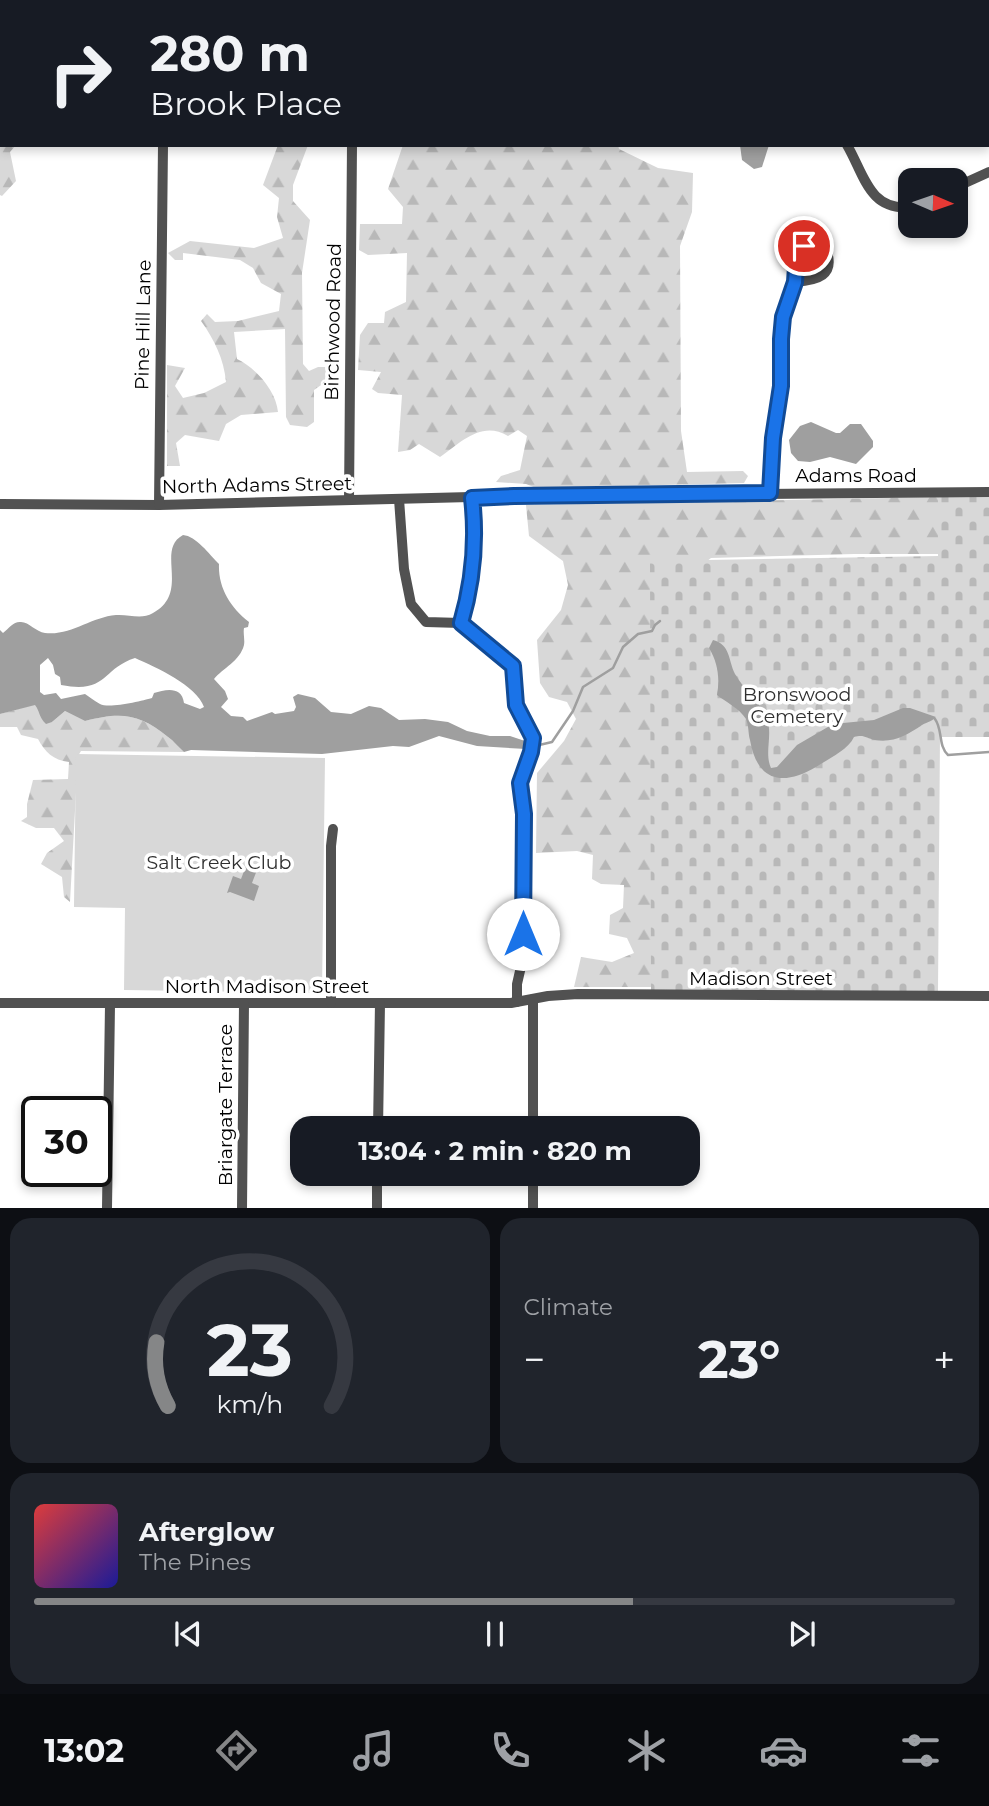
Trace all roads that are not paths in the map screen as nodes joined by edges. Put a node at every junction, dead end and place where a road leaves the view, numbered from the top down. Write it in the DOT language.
graph roads {
  1 [pos="163,147"];
  2 [pos="352,147"];
  3 [pos="847,147"];
  4 [pos="989,172"];
  5 [pos="968,182"];
  6 [pos="898,206"];
  7 [pos="795,282"];
  8 [pos="989,492"];
  9 [pos="770,493"];
  10 [pos="514,496"];
  11 [pos="472,498"];
  12 [pos="349,499"];
  13 [pos="399,499"];
  14 [pos="0,504"];
  15 [pos="159,505"];
  16 [pos="461,623"];
  17 [pos="333,829"];
  18 [pos="989,996"];
  19 [pos="533,999"];
  20 [pos="517,1002"];
  21 [pos="0,1003"];
  22 [pos="244,1003"];
  23 [pos="331,1003"];
  24 [pos="380,1003"];
  25 [pos="110,1004"];
  26 [pos="378,1116"];
  27 [pos="533,1116"];
  28 [pos="377,1186"];
  29 [pos="533,1186"];
  30 [pos="107,1208"];
  31 [pos="242,1208"];
  32 [pos="377,1208"];
  33 [pos="533,1208"];
  1 -- 15 [label="street, Pine Hill Lane"];
  2 -- 12 [label="street, Birchwood Road"];
  3 -- 6 [label="street"];
  4 -- 5 [label="street"];
  7 -- 9 [label="street"];
  8 -- 9 [label="street, Adams Road"];
  9 -- 10 [label="street, Adams Road"];
  10 -- 11 [label="street, North Adams Street"];
  11 -- 13 [label="street, North Adams Street"];
  11 -- 16 [label="street"];
  12 -- 13 [label="street, North Adams Street"];
  12 -- 15 [label="street, North Adams Street"];
  13 -- 16 [label="street"];
  14 -- 15 [label="street, North Adams Street"];
  16 -- 20 [label="street"];
  17 -- 23 [label="street"];
  18 -- 19 [label="street, Madison Street"];
  19 -- 20 [label="street, North Madison Street"];
  19 -- 27 [label="street"];
  20 -- 24 [label="street, North Madison Street"];
  21 -- 25 [label="street, North Madison Street"];
  22 -- 23 [label="street, North Madison Street"];
  22 -- 25 [label="street, North Madison Street"];
  22 -- 31 [label="street, Briargate Terrace"];
  23 -- 24 [label="street, North Madison Street"];
  24 -- 26 [label="street"];
  25 -- 30 [label="street"];
  28 -- 32 [label="street"];
  29 -- 33 [label="street"];
}
